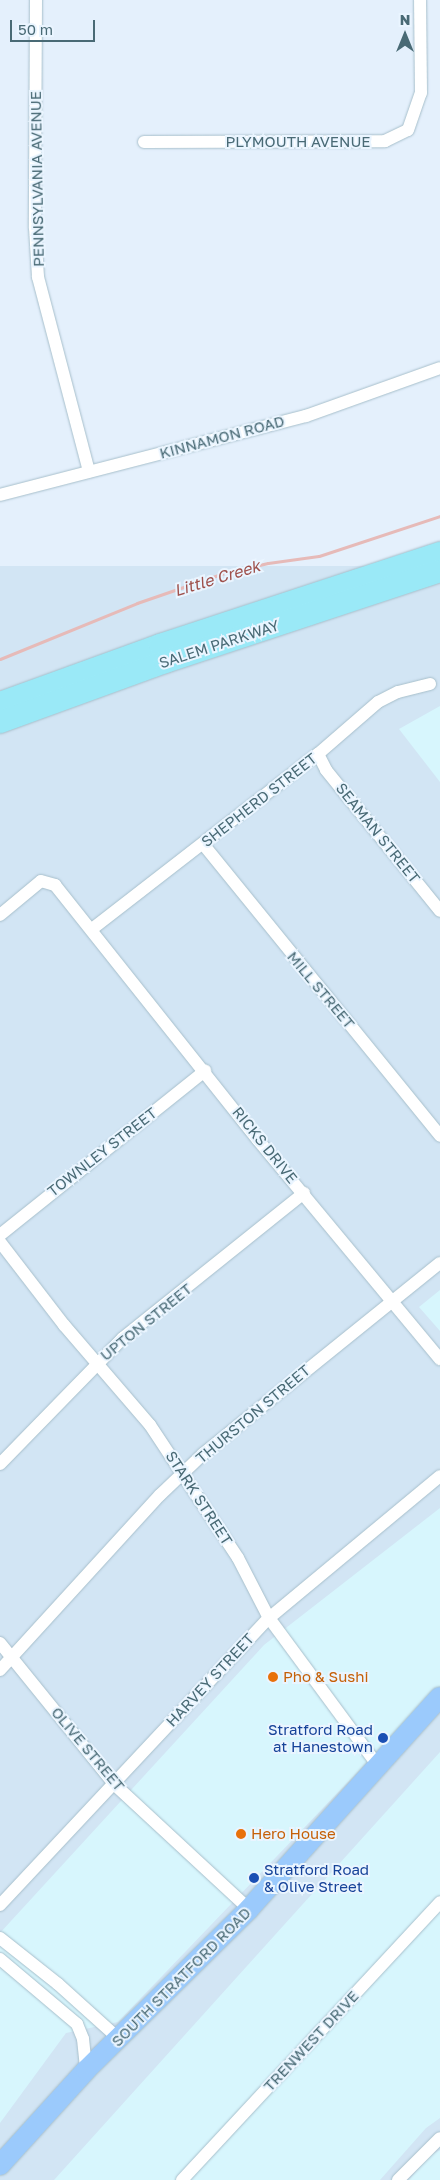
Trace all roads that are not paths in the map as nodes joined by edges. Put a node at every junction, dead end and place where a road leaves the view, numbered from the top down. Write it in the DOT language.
graph roads {
  1 [pos="36,0"];
  2 [pos="420,0"];
  3 [pos="144,142"];
  4 [pos="440,368"];
  5 [pos="89,471"];
  6 [pos="0,495"];
  7 [pos="440,553"];
  8 [pos="440,571"];
  9 [pos="430,684"];
  10 [pos="0,703"];
  11 [pos="0,722"];
  12 [pos="318,754"];
  13 [pos="203,844"];
  14 [pos="440,911"];
  15 [pos="0,915"];
  16 [pos="92,929"];
  17 [pos="205,1071"];
  18 [pos="440,1136"];
  19 [pos="304,1193"];
  20 [pos="0,1235"];
  21 [pos="0,1242"];
  22 [pos="440,1263"];
  23 [pos="392,1302"];
  24 [pos="440,1359"];
  25 [pos="96,1363"];
  26 [pos="0,1464"];
  27 [pos="184,1474"];
  28 [pos="440,1476"];
  29 [pos="269,1618"];
  30 [pos="0,1643"];
  31 [pos="12,1657"];
  32 [pos="0,1670"];
  33 [pos="440,1697"];
  34 [pos="379,1767"];
  35 [pos="114,1784"];
  36 [pos="440,1902"];
  37 [pos="0,1905"];
  38 [pos="249,1909"];
  39 [pos="0,1938"];
  40 [pos="0,1959"];
  41 [pos="119,2039"];
  42 [pos="86,2070"];
  43 [pos="440,2138"];
  44 [pos="8,2147"];
  45 [pos="0,2165"];
  46 [pos="182,2180"];
  47 [pos="398,2180"];
  1 -- 5 [label="street, PENNSYLVANIA AVENUE"];
  2 -- 3 [label="street, PLYMOUTH AVENUE"];
  4 -- 5 [label="street, KINNAMON ROAD"];
  5 -- 6 [label="street, KINNAMON ROAD"];
  7 -- 10 [label="highway, SALEM PARKWAY"];
  8 -- 11 [label="highway, SALEM PARKWAY"];
  9 -- 12 [label="street, SHEPHERD STREET"];
  12 -- 13 [label="street, SHEPHERD STREET"];
  12 -- 14 [label="street, SEAMAN STREET"];
  13 -- 16 [label="street, SHEPHERD STREET"];
  13 -- 18 [label="street, MILL STREET"];
  15 -- 16 [label="street, RICKS DRIVE"];
  16 -- 17 [label="street, RICKS DRIVE"];
  17 -- 19 [label="street, RICKS DRIVE"];
  17 -- 20 [label="street, TOWNLEY STREET"];
  19 -- 23 [label="street, RICKS DRIVE"];
  19 -- 25 [label="street, UPTON STREET"];
  21 -- 25 [label="street, STARK STREET"];
  22 -- 23 [label="street, THURSTON STREET"];
  23 -- 24 [label="street, RICKS DRIVE"];
  23 -- 27 [label="street, THURSTON STREET"];
  25 -- 26 [label="street, UPTON STREET"];
  25 -- 27 [label="street, STARK STREET"];
  27 -- 29 [label="street, STARK STREET"];
  27 -- 31 [label="street, THURSTON STREET"];
  28 -- 29 [label="street, HARVEY STREET"];
  29 -- 34 [label="street, STARK STREET"];
  29 -- 35 [label="street, HARVEY STREET"];
  30 -- 31 [label="street, OLIVE STREET"];
  31 -- 32 [label="street, THURSTON STREET"];
  31 -- 35 [label="street, OLIVE STREET"];
  33 -- 34 [label="main road, SOUTH STRATFORD ROAD"];
  34 -- 38 [label="main road, SOUTH STRATFORD ROAD"];
  35 -- 37 [label="street, HARVEY STREET"];
  35 -- 38 [label="street, OLIVE STREET"];
  36 -- 46 [label="street, TRENWEST DRIVE"];
  38 -- 41 [label="main road, SOUTH STRATFORD ROAD"];
  39 -- 41 [label="street"];
  40 -- 42 [label="street"];
  41 -- 42 [label="main road, SOUTH STRATFORD ROAD"];
  42 -- 44 [label="main road, SOUTH STRATFORD ROAD"];
  43 -- 47 [label="street"];
  44 -- 45 [label="main road, SOUTH STRATFORD ROAD"];
}
